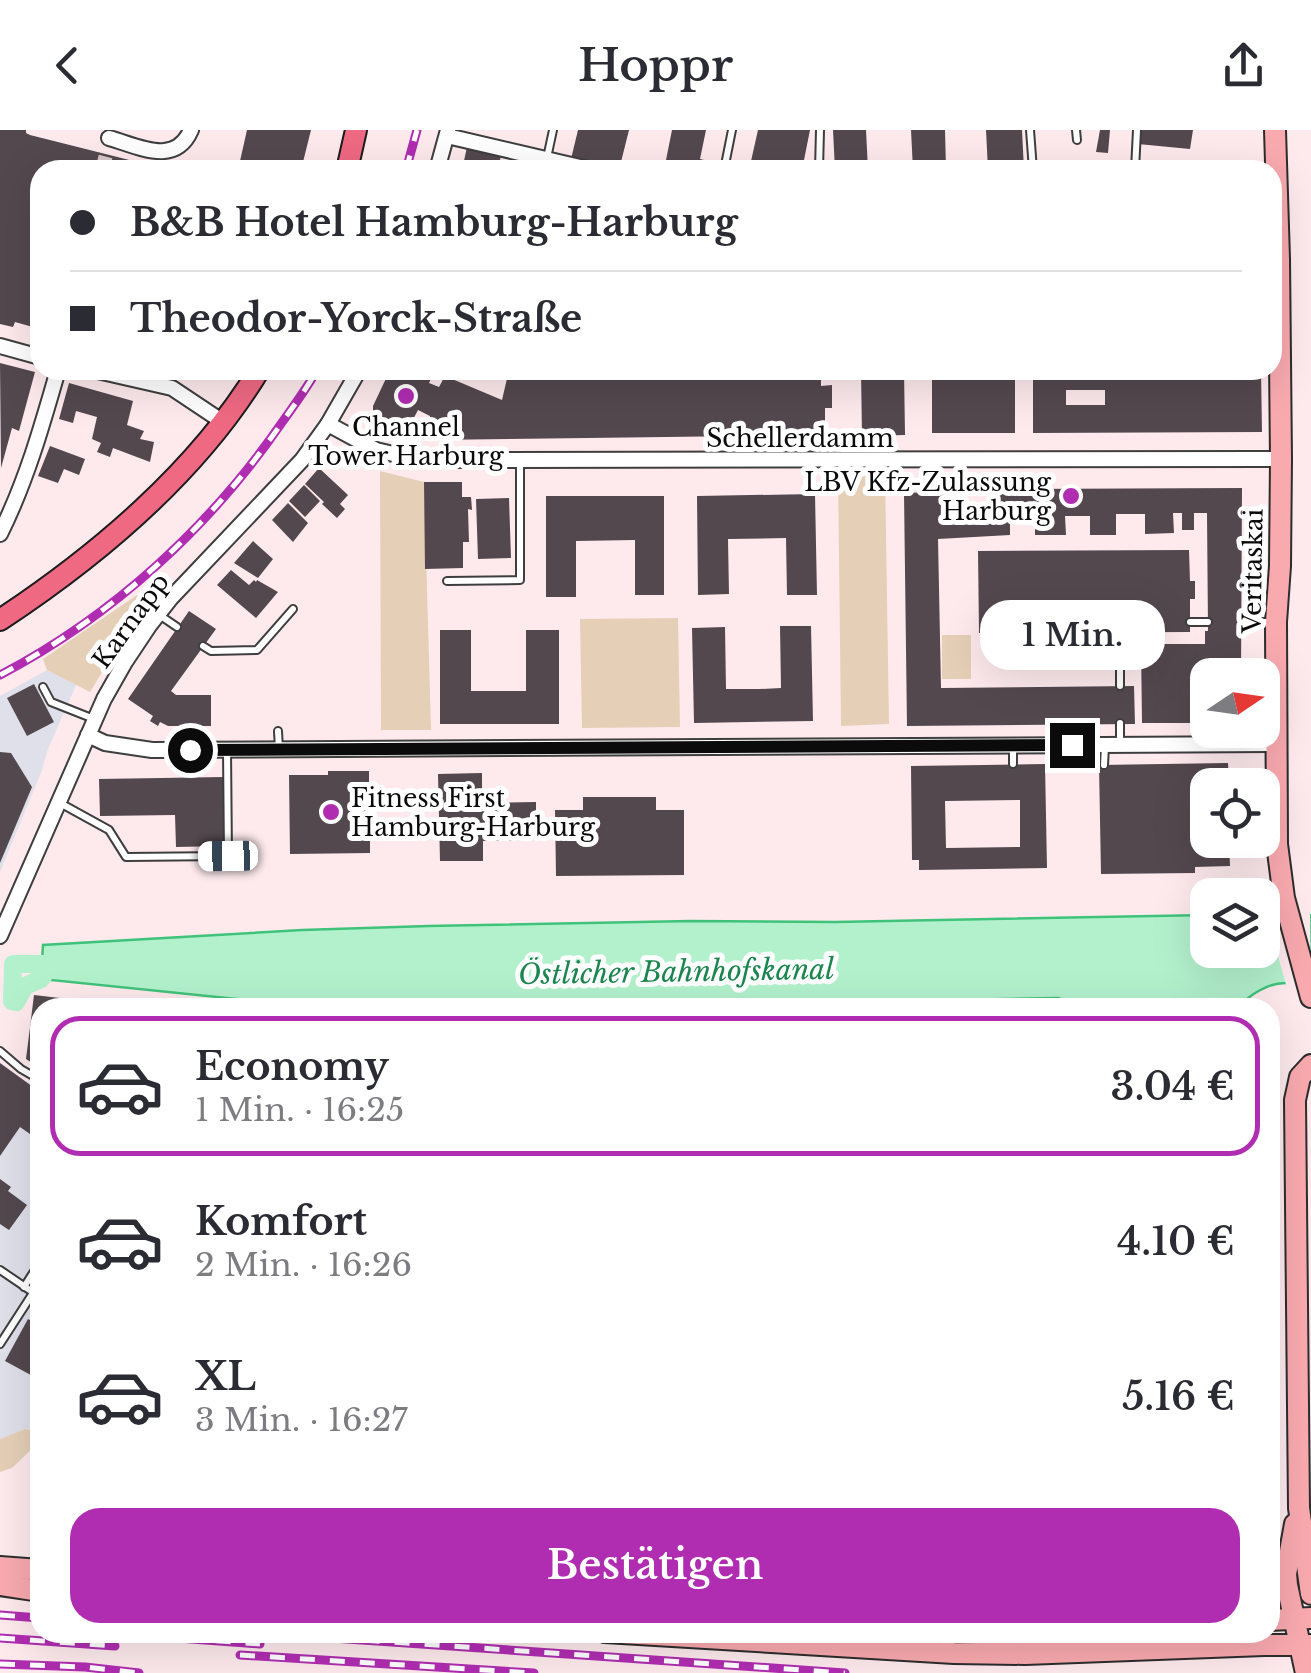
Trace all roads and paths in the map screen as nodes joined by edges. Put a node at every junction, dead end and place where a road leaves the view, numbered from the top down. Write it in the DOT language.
graph roads {
  1 [pos="190,130"];
  2 [pos="356,130"];
  3 [pos="553,130"];
  4 [pos="732,130"];
  5 [pos="820,130"];
  6 [pos="1030,130"];
  7 [pos="1076,130"];
  8 [pos="1138,130"];
  9 [pos="448,133"];
  10 [pos="109,134"];
  11 [pos="1076,140"];
  12 [pos="106,154"];
  13 [pos="546,159"];
  14 [pos="348,160"];
  15 [pos="440,160"];
  16 [pos="550,160"];
  17 [pos="726,160"];
  18 [pos="818,160"];
  19 [pos="1032,160"];
  20 [pos="1136,160"];
  21 [pos="0,346"];
  22 [pos="30,354"];
  23 [pos="55,380"];
  24 [pos="135,380"];
  25 [pos="151,380"];
  26 [pos="251,380"];
  27 [pos="353,380"];
  28 [pos="1280,380"];
  29 [pos="148,383"];
  30 [pos="223,422"];
  31 [pos="328,424"];
  32 [pos="1280,459"];
  33 [pos="520,461"];
  34 [pos="7,504"];
  35 [pos="0,534"];
  36 [pos="448,581"];
  37 [pos="293,609"];
  38 [pos="158,614"];
  39 [pos="0,620"];
  40 [pos="1190,622"];
  41 [pos="1208,622"];
  42 [pos="1241,622"];
  43 [pos="1276,622"];
  44 [pos="178,628"];
  45 [pos="204,646"];
  46 [pos="1120,652"];
  47 [pos="1277,658"];
  48 [pos="1120,686"];
  49 [pos="43,687"];
  50 [pos="95,719"];
  51 [pos="1120,724"];
  52 [pos="278,731"];
  53 [pos="88,736"];
  54 [pos="1013,745"];
  55 [pos="1112,745"];
  56 [pos="1190,745"];
  57 [pos="1278,748"];
  58 [pos="227,750"];
  59 [pos="279,750"];
  60 [pos="1012,764"];
  61 [pos="1104,765"];
  62 [pos="59,803"];
  63 [pos="0,936"];
  64 [pos="1311,997"];
  65 [pos="0,1051"];
  66 [pos="1311,1065"];
  67 [pos="30,1074"];
  68 [pos="0,1270"];
  69 [pos="30,1278"];
  70 [pos="24,1287"];
  71 [pos="30,1291"];
  72 [pos="30,1304"];
  73 [pos="0,1344"];
  74 [pos="1299,1508"];
  75 [pos="0,1567"];
  76 [pos="30,1569"];
  77 [pos="0,1586"];
  78 [pos="30,1590"];
  79 [pos="1311,1594"];
  80 [pos="1303,1618"];
  81 [pos="831,1643"];
  82 [pos="1306,1645"];
  83 [pos="1306,1673"];
  1 -- 10 [label="street"];
  2 -- 14 [label="main road"];
  3 -- 13 [label="lane"];
  4 -- 17 [label="lane"];
  5 -- 18 [label="lane"];
  6 -- 19 [label="lane"];
  7 -- 11 [label="lane"];
  8 -- 20 [label="lane"];
  9 -- 13 [label="street"];
  9 -- 15 [label="street"];
  10 -- 12 [label="street"];
  13 -- 16 [label="street"];
  21 -- 22 [label="street"];
  23 -- 34 [label="street"];
  24 -- 29 [label="street"];
  25 -- 29 [label="lane"];
  26 -- 30 [label="main road"];
  27 -- 31 [label="street, Karnapp"];
  28 -- 32 [label="main road, Veritaskai"];
  29 -- 30 [label="street"];
  30 -- 39 [label="main road"];
  31 -- 33 [label="street, Schellerdamm"];
  31 -- 38 [label="street, Karnapp"];
  32 -- 33 [label="street, Schellerdamm"];
  32 -- 43 [label="main road, Veritaskai"];
  33 -- 36 [label="lane"];
  34 -- 35 [label="street"];
  37 -- 45 [label="lane"];
  38 -- 44 [label="lane"];
  38 -- 50 [label="street, Karnapp"];
  40 -- 41 [label="lane"];
  42 -- 43 [label="lane"];
  43 -- 47 [label="main road, Veritaskai"];
  46 -- 48 [label="lane"];
  49 -- 50 [label="lane"];
  50 -- 53 [label="street, Karnapp"];
  51 -- 55 [label="lane"];
  52 -- 59 [label="lane"];
  53 -- 58 [label="street"];
  53 -- 62 [label="street, Karnapp"];
  54 -- 55 [label="street"];
  54 -- 59 [label="street"];
  54 -- 60 [label="lane"];
  55 -- 56 [label="street"];
  55 -- 61 [label="lane"];
  57 -- 64 [label="main road, Veritaskai"];
  58 -- 59 [label="street"];
  58 -- 62 [label="lane"];
  62 -- 63 [label="street, Karnapp"];
  65 -- 67 [label="lane"];
  66 -- 74 [label="main road"];
  68 -- 70 [label="lane"];
  69 -- 70 [label="lane"];
  70 -- 71 [label="lane"];
  72 -- 73 [label="lane"];
  74 -- 79 [label="main road"];
  74 -- 80 [label="main road"];
  75 -- 76 [label="main road"];
  77 -- 78 [label="main road"];
  80 -- 82 [label="main road"];
  81 -- 82 [label="main road"];
  82 -- 83 [label="main road"];
}
